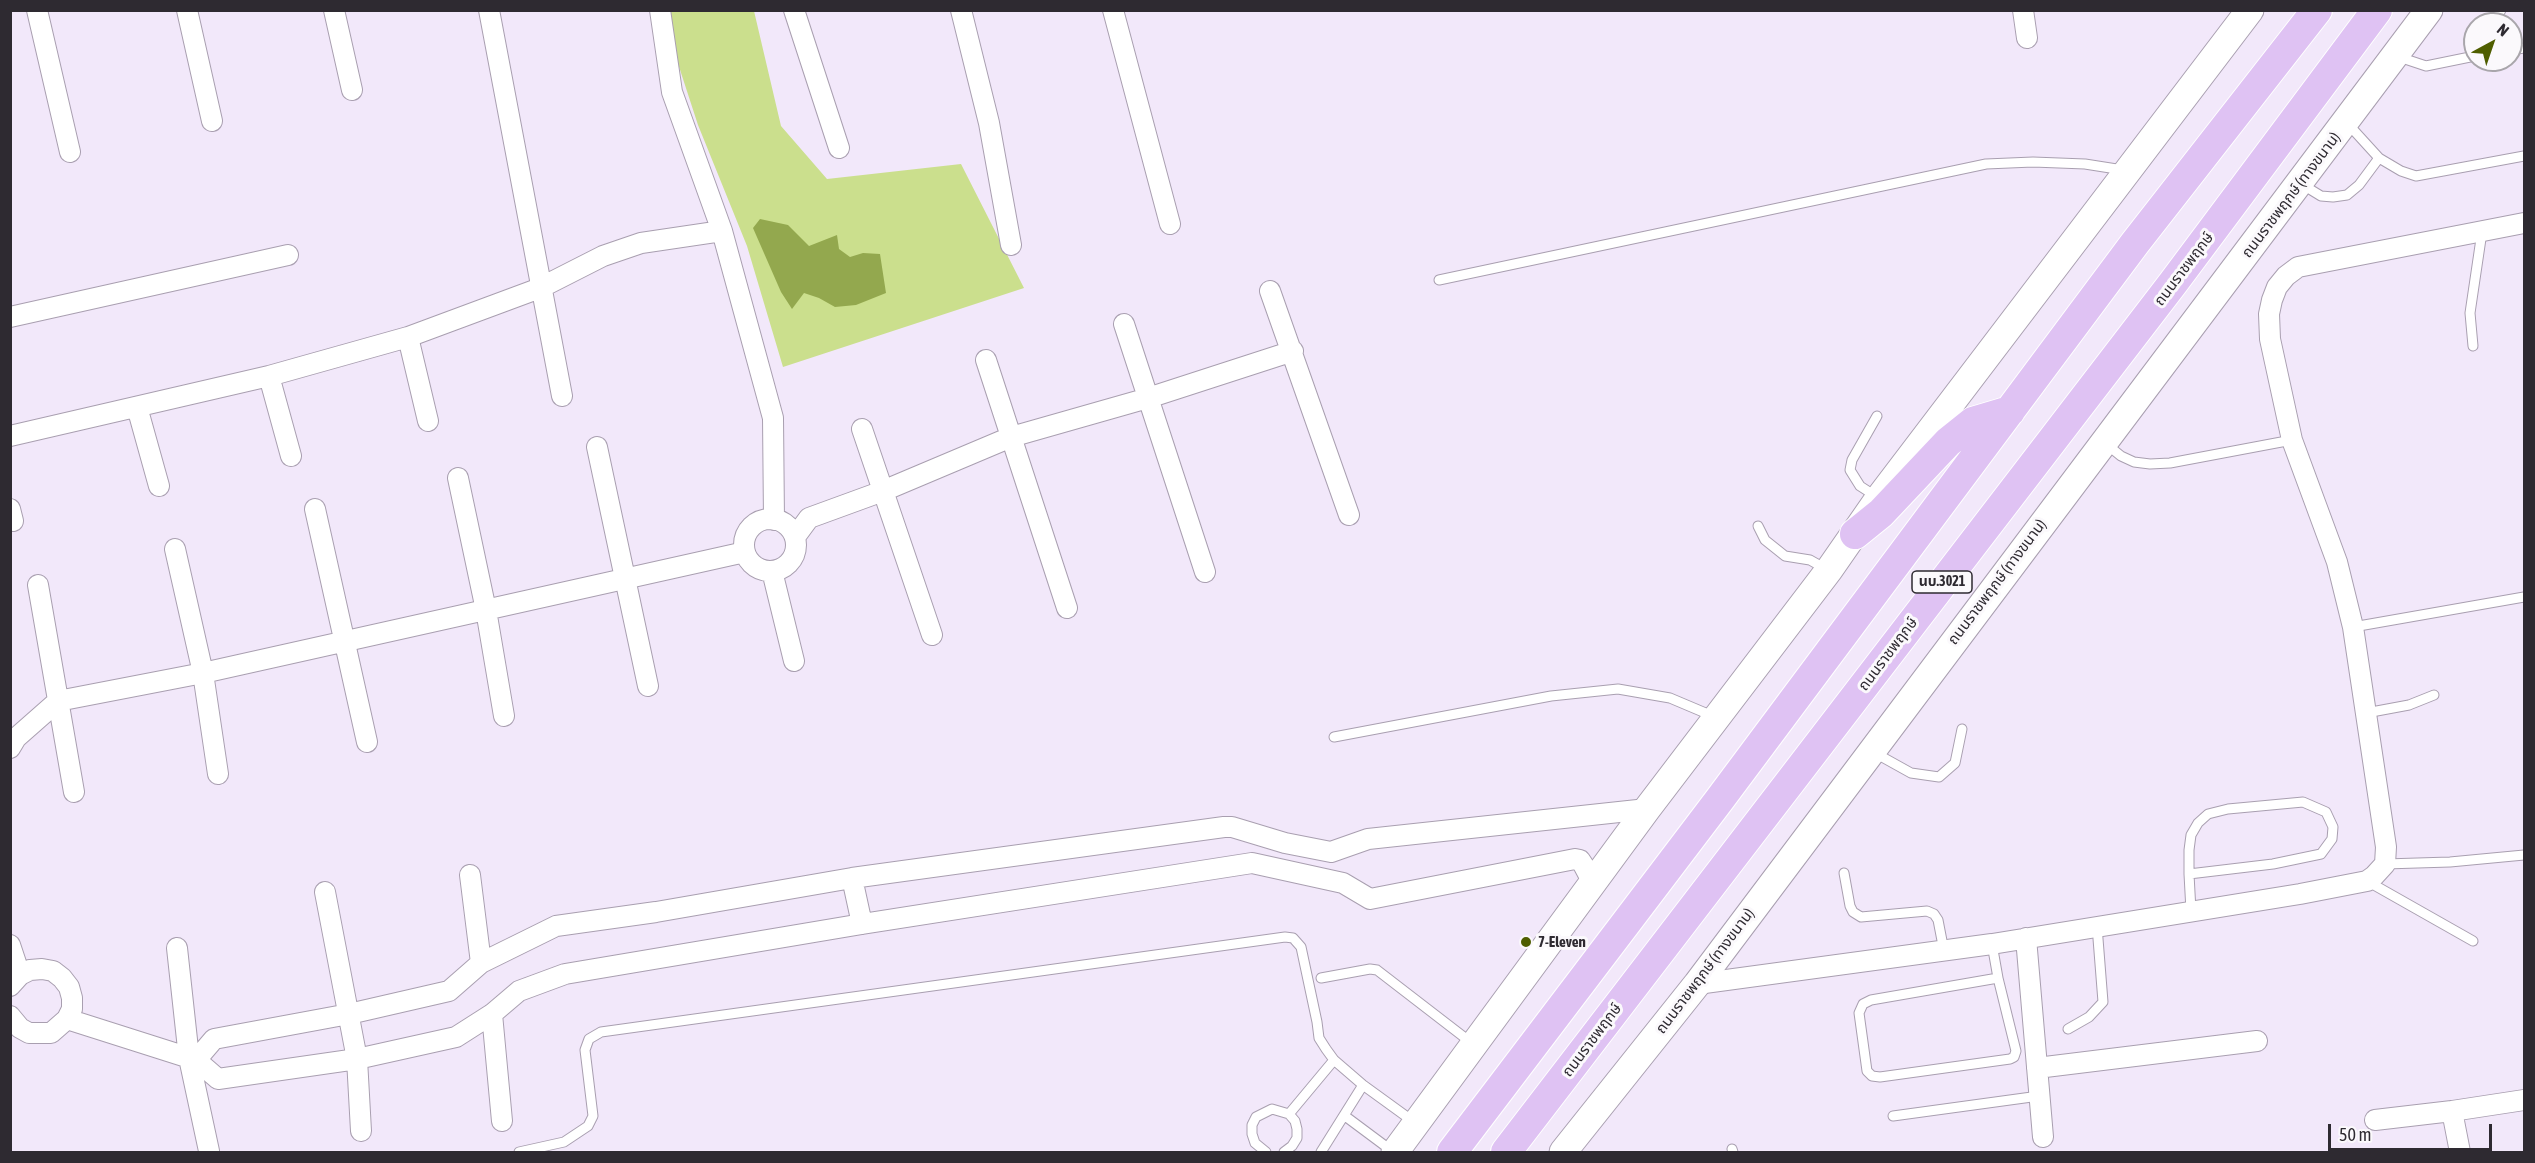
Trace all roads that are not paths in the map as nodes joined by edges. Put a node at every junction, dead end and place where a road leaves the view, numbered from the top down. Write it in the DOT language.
graph roads {
  1 [pos="38,10"];
  2 [pos="187,10"];
  3 [pos="334,10"];
  4 [pos="489,10"];
  5 [pos="660,10"];
  6 [pos="794,10"];
  7 [pos="961,10"];
  8 [pos="1113,10"];
  9 [pos="2023,10"];
  10 [pos="2250,10"];
  11 [pos="2317,10"];
  12 [pos="2377,10"];
  13 [pos="2429,10"];
  14 [pos="2027,38"];
  15 [pos="2394,56"];
  16 [pos="2463,58"];
  17 [pos="352,90"];
  18 [pos="212,121"];
  19 [pos="2346,122"];
  20 [pos="839,148"];
  21 [pos="70,152"];
  22 [pos="2524,156"];
  23 [pos="2379,158"];
  24 [pos="2128,171"];
  25 [pos="2301,183"];
  26 [pos="2524,223"];
  27 [pos="1170,224"];
  28 [pos="722,231"];
  29 [pos="2482,232"];
  30 [pos="1011,246"];
  31 [pos="288,255"];
  32 [pos="1439,280"];
  33 [pos="540,288"];
  34 [pos="1270,291"];
  35 [pos="10,317"];
  36 [pos="1124,324"];
  37 [pos="408,337"];
  38 [pos="2474,346"];
  39 [pos="1293,351"];
  40 [pos="986,360"];
  41 [pos="269,376"];
  42 [pos="562,396"];
  43 [pos="1148,399"];
  44 [pos="137,407"];
  45 [pos="2010,411"];
  46 [pos="1877,416"];
  47 [pos="428,421"];
  48 [pos="862,429"];
  49 [pos="10,436"];
  50 [pos="1011,436"];
  51 [pos="2292,440"];
  52 [pos="2103,441"];
  53 [pos="597,447"];
  54 [pos="291,456"];
  55 [pos="458,478"];
  56 [pos="159,486"];
  57 [pos="883,491"];
  58 [pos="1879,498"];
  59 [pos="315,509"];
  60 [pos="1349,515"];
  61 [pos="774,520"];
  62 [pos="1758,526"];
  63 [pos="1855,534"];
  64 [pos="795,537"];
  65 [pos="175,549"];
  66 [pos="745,552"];
  67 [pos="1828,570"];
  68 [pos="772,571"];
  69 [pos="1205,572"];
  70 [pos="627,579"];
  71 [pos="38,585"];
  72 [pos="2524,597"];
  73 [pos="1067,608"];
  74 [pos="486,610"];
  75 [pos="2353,627"];
  76 [pos="932,635"];
  77 [pos="343,641"];
  78 [pos="794,661"];
  79 [pos="203,674"];
  80 [pos="648,687"];
  81 [pos="2434,695"];
  82 [pos="58,701"];
  83 [pos="2366,712"];
  84 [pos="504,716"];
  85 [pos="1717,718"];
  86 [pos="1962,729"];
  87 [pos="1334,737"];
  88 [pos="368,742"];
  89 [pos="10,748"];
  90 [pos="1871,750"];
  91 [pos="218,774"];
  92 [pos="74,792"];
  93 [pos="1647,809"];
  94 [pos="2524,855"];
  95 [pos="2385,864"];
  96 [pos="1844,873"];
  97 [pos="2189,874"];
  98 [pos="470,875"];
  99 [pos="852,878"];
  100 [pos="2367,881"];
  101 [pos="1593,883"];
  102 [pos="325,892"];
  103 [pos="2191,911"];
  104 [pos="862,924"];
  105 [pos="2097,926"];
  106 [pos="2026,938"];
  107 [pos="2473,941"];
  108 [pos="1992,944"];
  109 [pos="10,945"];
  110 [pos="177,948"];
  111 [pos="1944,951"];
  112 [pos="482,963"];
  113 [pos="1322,978"];
  114 [pos="1998,978"];
  115 [pos="15,980"];
  116 [pos="1697,984"];
  117 [pos="349,1014"];
  118 [pos="492,1014"];
  119 [pos="11,1019"];
  120 [pos="67,1019"];
  121 [pos="2068,1029"];
  122 [pos="2257,1041"];
  123 [pos="1474,1045"];
  124 [pos="192,1059"];
  125 [pos="357,1059"];
  126 [pos="1334,1060"];
  127 [pos="2037,1068"];
  128 [pos="1364,1085"];
  129 [pos="2039,1096"];
  130 [pos="2524,1100"];
  131 [pos="2452,1111"];
  132 [pos="1289,1114"];
  133 [pos="1345,1116"];
  134 [pos="1893,1116"];
  135 [pos="2375,1120"];
  136 [pos="502,1121"];
  137 [pos="1417,1124"];
  138 [pos="361,1131"];
  139 [pos="2043,1137"];
  140 [pos="209,1151"];
  141 [pos="519,1152"];
  142 [pos="1266,1152"];
  143 [pos="1284,1152"];
  144 [pos="1321,1152"];
  145 [pos="1394,1152"];
  146 [pos="1452,1152"];
  147 [pos="1506,1152"];
  148 [pos="1563,1152"];
  149 [pos="2460,1152"];
  1 -- 21 [label="street"];
  2 -- 18 [label="street"];
  3 -- 17 [label="street"];
  4 -- 33 [label="street"];
  5 -- 28 [label="street"];
  6 -- 20 [label="street"];
  7 -- 30 [label="street"];
  8 -- 27 [label="street"];
  9 -- 14 [label="street"];
  10 -- 24 [label="main road"];
  11 -- 45 [label="main road, นบ.3021"];
  12 -- 147 [label="main road, ถนนราชพฤกษ์ / นบ.3021"];
  13 -- 15 [label="main road, ถนนราชพฤกษ์ (ทางขนาน) / นบ.3021"];
  15 -- 16 [label="lane"];
  15 -- 19 [label="main road, ถนนราชพฤกษ์ (ทางขนาน) / นบ.3021"];
  19 -- 23 [label="lane"];
  19 -- 25 [label="main road, ถนนราชพฤกษ์ (ทางขนาน) / นบ.3021"];
  22 -- 23 [label="lane"];
  23 -- 25 [label="lane"];
  24 -- 32 [label="lane"];
  24 -- 58 [label="main road"];
  25 -- 52 [label="main road, ถนนราชพฤกษ์ (ทางขนาน) / นบ.3021"];
  26 -- 29 [label="street"];
  28 -- 33 [label="street"];
  28 -- 61 [label="street"];
  29 -- 38 [label="lane"];
  29 -- 51 [label="street"];
  31 -- 35 [label="street"];
  33 -- 37 [label="street"];
  33 -- 42 [label="street"];
  34 -- 39 [label="street"];
  36 -- 43 [label="street"];
  37 -- 41 [label="street"];
  37 -- 47 [label="street"];
  39 -- 43 [label="street"];
  39 -- 60 [label="street"];
  40 -- 50 [label="street"];
  41 -- 44 [label="street"];
  41 -- 54 [label="street"];
  43 -- 50 [label="street"];
  43 -- 69 [label="street"];
  44 -- 49 [label="street"];
  44 -- 56 [label="street"];
  45 -- 63 [label="main road"];
  45 -- 146 [label="main road, นบ.3021"];
  46 -- 58 [label="lane"];
  48 -- 57 [label="street"];
  50 -- 57 [label="street"];
  50 -- 73 [label="street"];
  51 -- 52 [label="lane"];
  51 -- 75 [label="street"];
  52 -- 90 [label="main road, ถนนราชพฤกษ์ (ทางขนาน) / นบ.3021"];
  53 -- 70 [label="street"];
  55 -- 74 [label="street"];
  57 -- 64 [label="street"];
  57 -- 76 [label="street"];
  58 -- 63 [label="main road"];
  59 -- 77 [label="street"];
  61 -- 64 [label="street"];
  61 -- 66 [label="street"];
  62 -- 67 [label="lane"];
  63 -- 67 [label="main road"];
  64 -- 68 [label="street"];
  65 -- 79 [label="street"];
  66 -- 68 [label="street"];
  66 -- 70 [label="street"];
  67 -- 85 [label="main road"];
  68 -- 78 [label="street"];
  70 -- 74 [label="street"];
  70 -- 80 [label="street"];
  71 -- 82 [label="street"];
  72 -- 75 [label="lane"];
  74 -- 77 [label="street"];
  74 -- 84 [label="street"];
  75 -- 83 [label="street"];
  77 -- 79 [label="street"];
  77 -- 88 [label="street"];
  79 -- 82 [label="street"];
  79 -- 91 [label="street"];
  81 -- 83 [label="lane"];
  82 -- 89 [label="street"];
  82 -- 92 [label="street"];
  83 -- 95 [label="street"];
  85 -- 87 [label="lane"];
  85 -- 93 [label="main road"];
  86 -- 90 [label="lane"];
  90 -- 116 [label="main road, ถนนราชพฤกษ์ (ทางขนาน) / นบ.3021"];
  93 -- 99 [label="street"];
  93 -- 101 [label="main road"];
  94 -- 95 [label="lane"];
  95 -- 100 [label="street"];
  96 -- 111 [label="lane"];
  97 -- 97 [label="lane"];
  97 -- 103 [label="lane"];
  98 -- 112 [label="street"];
  99 -- 104 [label="street"];
  99 -- 112 [label="street"];
  100 -- 103 [label="street"];
  100 -- 107 [label="lane"];
  101 -- 104 [label="street"];
  101 -- 123 [label="main road"];
  102 -- 117 [label="street"];
  103 -- 105 [label="street"];
  104 -- 118 [label="street"];
  105 -- 106 [label="street"];
  105 -- 121 [label="lane"];
  106 -- 108 [label="street"];
  106 -- 127 [label="street"];
  108 -- 111 [label="street"];
  108 -- 114 [label="lane"];
  109 -- 115 [label="street"];
  110 -- 124 [label="street"];
  111 -- 116 [label="street"];
  112 -- 117 [label="street"];
  113 -- 123 [label="lane"];
  114 -- 114 [label="lane"];
  115 -- 120 [label="street"];
  116 -- 148 [label="main road, ถนนราชพฤกษ์ (ทางขนาน) / นบ.3021"];
  117 -- 124 [label="street"];
  117 -- 125 [label="street"];
  118 -- 125 [label="street"];
  118 -- 136 [label="street"];
  119 -- 120 [label="street"];
  120 -- 124 [label="street"];
  122 -- 127 [label="street"];
  123 -- 137 [label="main road"];
  124 -- 125 [label="street"];
  124 -- 140 [label="street"];
  125 -- 138 [label="street"];
  126 -- 128 [label="lane"];
  126 -- 132 [label="lane"];
  126 -- 141 [label="lane"];
  127 -- 129 [label="street"];
  128 -- 133 [label="lane"];
  128 -- 137 [label="lane"];
  129 -- 134 [label="lane"];
  129 -- 139 [label="street"];
  130 -- 131 [label="street"];
  131 -- 135 [label="street"];
  131 -- 149 [label="street"];
  132 -- 142 [label="lane"];
  132 -- 143 [label="lane"];
  133 -- 144 [label="lane"];
  133 -- 145 [label="lane"];
  137 -- 145 [label="main road"];
}
